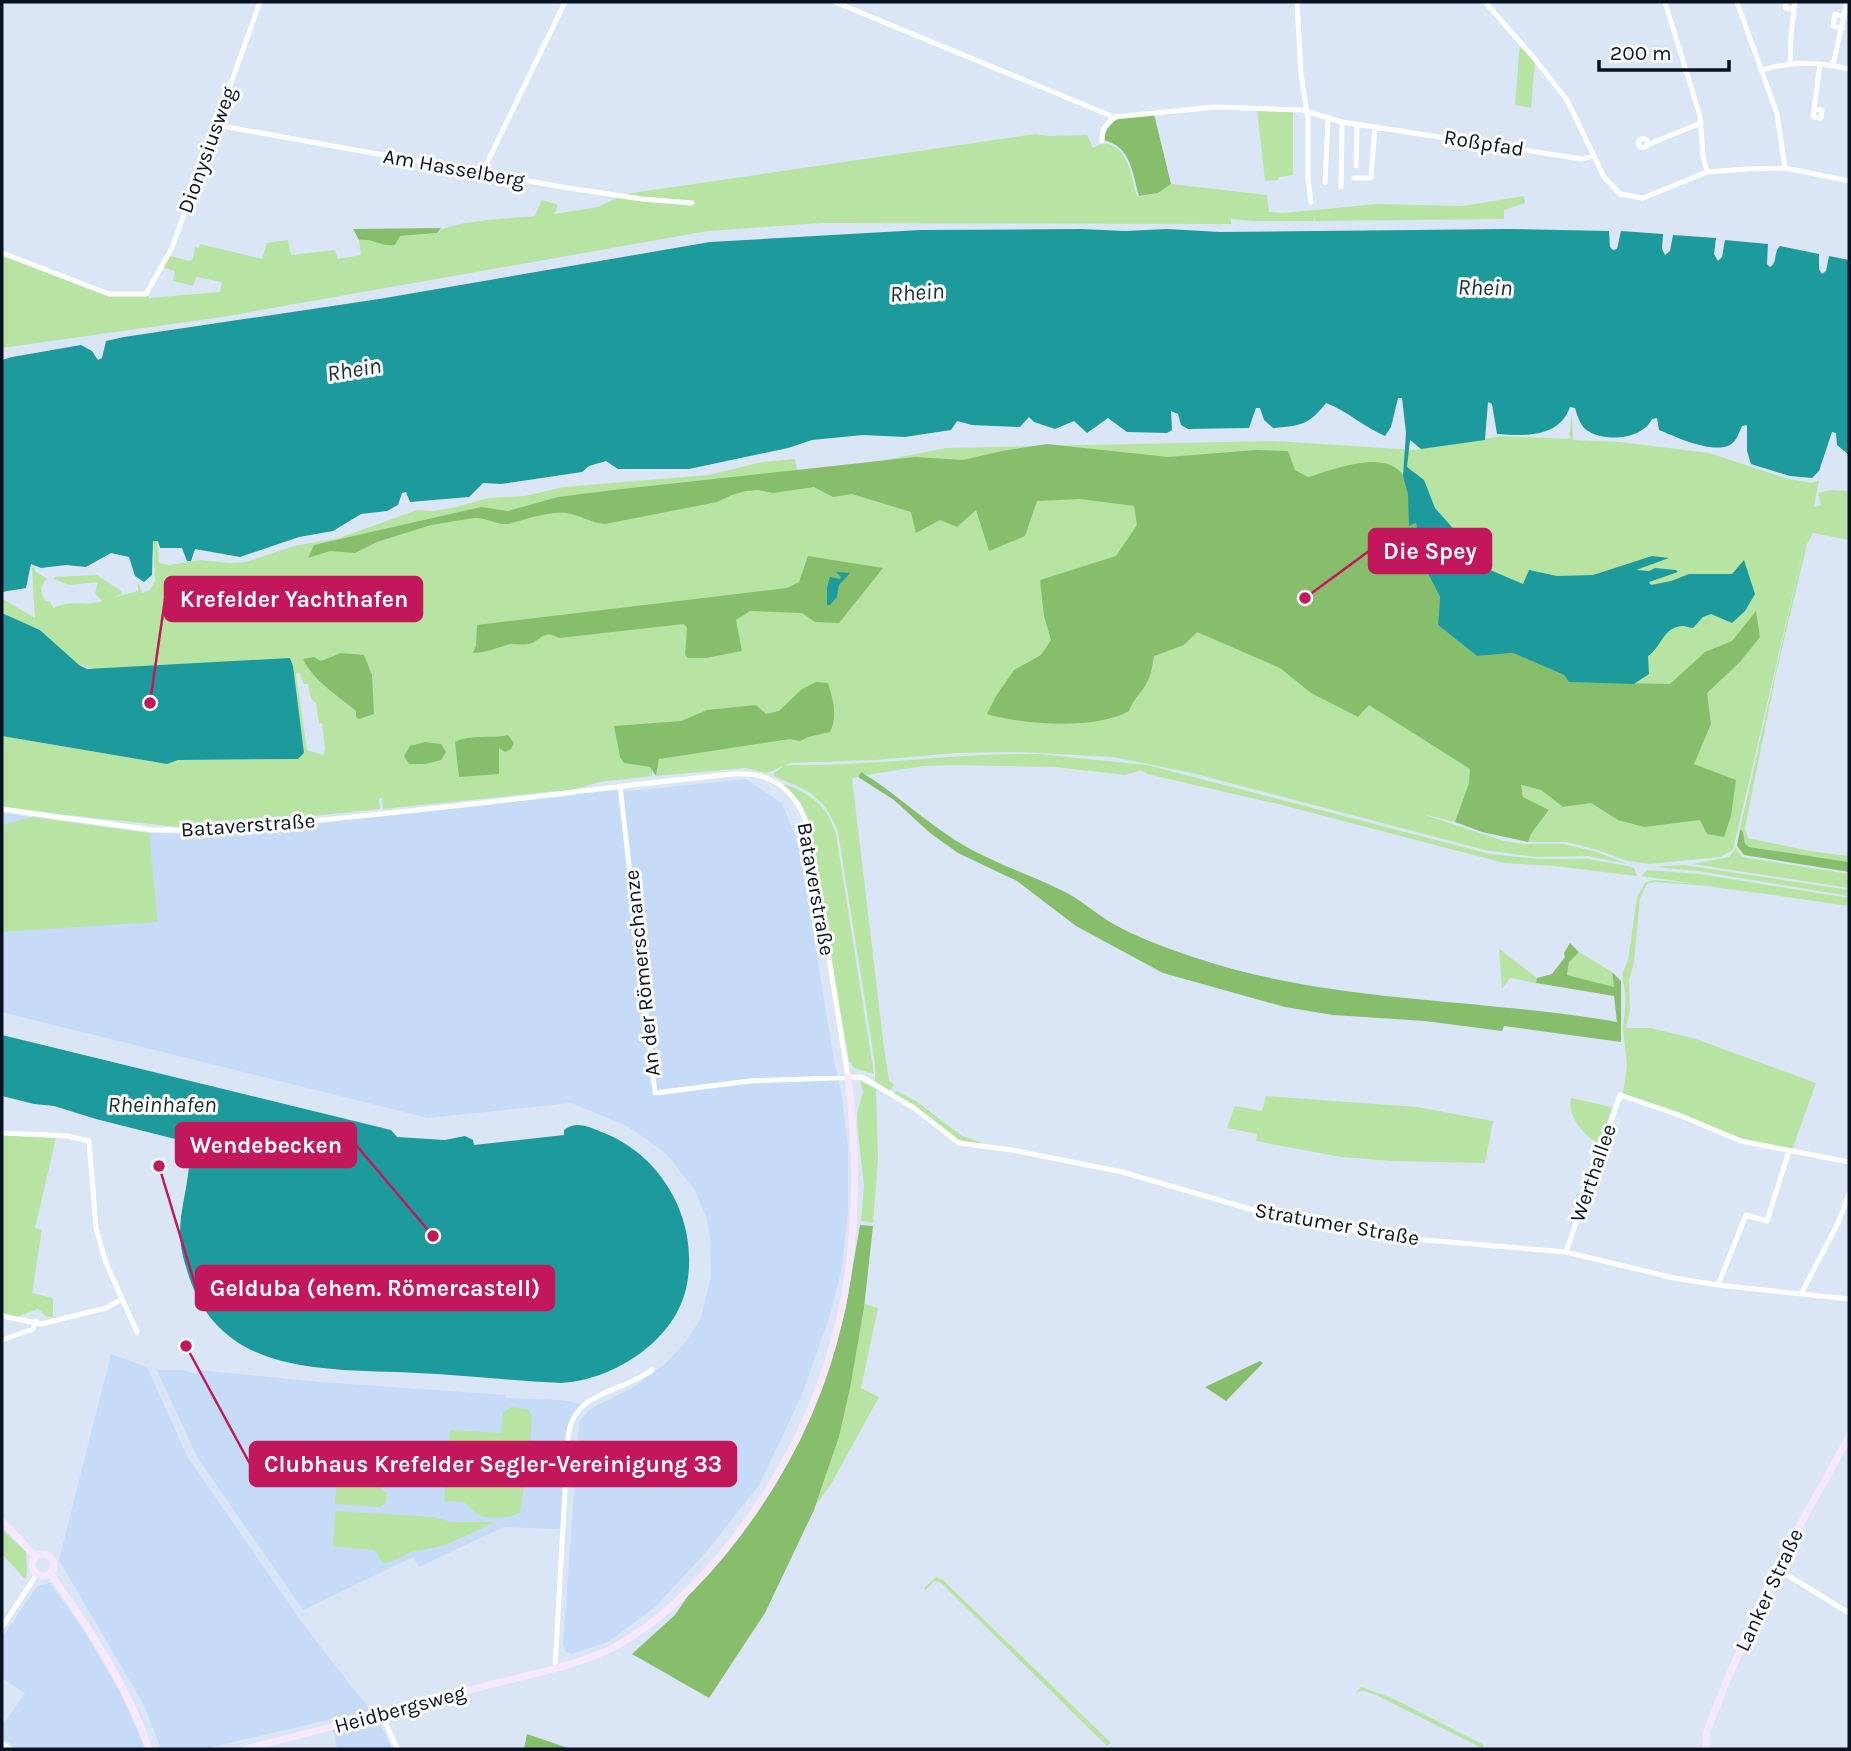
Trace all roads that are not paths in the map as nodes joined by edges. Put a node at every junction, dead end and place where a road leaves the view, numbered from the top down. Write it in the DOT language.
graph roads {
  1 [pos="260,2"];
  2 [pos="565,2"];
  3 [pos="835,2"];
  4 [pos="1297,2"];
  5 [pos="1485,2"];
  6 [pos="1665,2"];
  7 [pos="1737,2"];
  8 [pos="1786,2"];
  9 [pos="1796,2"];
  10 [pos="1847,2"];
  11 [pos="1794,9"];
  12 [pos="1790,63"];
  13 [pos="1820,64"];
  14 [pos="1833,65"];
  15 [pos="1849,69"];
  16 [pos="1763,70"];
  17 [pos="1814,109"];
  18 [pos="1306,111"];
  19 [pos="1114,117"];
  20 [pos="1328,119"];
  21 [pos="1342,122"];
  22 [pos="1701,124"];
  23 [pos="216,125"];
  24 [pos="1357,125"];
  25 [pos="1375,127"];
  26 [pos="1102,141"];
  27 [pos="1647,145"];
  28 [pos="1593,156"];
  29 [pos="1356,166"];
  30 [pos="1785,168"];
  31 [pos="1707,172"];
  32 [pos="482,173"];
  33 [pos="1354,178"];
  34 [pos="1849,181"];
  35 [pos="1325,183"];
  36 [pos="1341,187"];
  37 [pos="1311,201"];
  38 [pos="692,203"];
  39 [pos="2,253"];
  40 [pos="620,786"];
  41 [pos="2,809"];
  42 [pos="848,1077"];
  43 [pos="2,1133"];
  44 [pos="1789,1151"];
  45 [pos="1849,1163"];
  46 [pos="1849,1194"];
  47 [pos="1566,1252"];
  48 [pos="1718,1285"];
  49 [pos="1801,1294"];
  50 [pos="122,1299"];
  51 [pos="1849,1299"];
  52 [pos="2,1316"];
  53 [pos="39,1323"];
  54 [pos="137,1332"];
  55 [pos="2,1340"];
  56 [pos="652,1370"];
  57 [pos="1849,1437"];
  58 [pos="2,1521"];
  59 [pos="36,1557"];
  60 [pos="1776,1568"];
  61 [pos="50,1573"];
  62 [pos="37,1574"];
  63 [pos="1849,1613"];
  64 [pos="2,1627"];
  65 [pos="558,1667"];
  66 [pos="382,1715"];
  67 [pos="2,1744"];
  68 [pos="9,1749"];
  69 [pos="149,1749"];
  70 [pos="245,1749"];
  71 [pos="397,1749"];
  72 [pos="1706,1749"];
  1 -- 23 [label="street, Dionysiusweg"];
  2 -- 32 [label="street"];
  3 -- 19 [label="street"];
  4 -- 18 [label="street"];
  5 -- 28 [label="street"];
  6 -- 22 [label="street"];
  7 -- 16 [label="street"];
  8 -- 11 [label="street"];
  9 -- 11 [label="street"];
  10 -- 14 [label="street"];
  11 -- 12 [label="street"];
  12 -- 13 [label="street"];
  12 -- 16 [label="street"];
  13 -- 14 [label="street"];
  13 -- 17 [label="street"];
  14 -- 15 [label="street"];
  16 -- 30 [label="street"];
  18 -- 19 [label="street"];
  18 -- 20 [label="street, Roßpfad"];
  18 -- 37 [label="street"];
  19 -- 26 [label="street"];
  20 -- 21 [label="street, Roßpfad"];
  20 -- 35 [label="street"];
  21 -- 24 [label="street, Roßpfad"];
  21 -- 36 [label="street"];
  22 -- 27 [label="street"];
  22 -- 31 [label="street"];
  23 -- 32 [label="street, Am Hasselberg"];
  23 -- 39 [label="street, Dionysiusweg"];
  24 -- 25 [label="street, Roßpfad"];
  24 -- 29 [label="street"];
  25 -- 28 [label="street, Roßpfad"];
  25 -- 33 [label="street"];
  28 -- 31 [label="street"];
  30 -- 31 [label="street"];
  30 -- 34 [label="street"];
  32 -- 38 [label="street, Am Hasselberg"];
  40 -- 41 [label="street, Bataverstraße"];
  40 -- 42 [label="street, Bataverstraße"];
  40 -- 42 [label="street, An der Römerschanze"];
  42 -- 47 [label="street, Stratumer Straße"];
  42 -- 65 [label="street, Bataverstraße"];
  43 -- 50 [label="street"];
  44 -- 45 [label="street"];
  44 -- 47 [label="street, Werthallee"];
  44 -- 48 [label="street"];
  46 -- 49 [label="street"];
  47 -- 48 [label="street, Stratumer Straße"];
  48 -- 49 [label="street, Stratumer Straße"];
  49 -- 51 [label="street, Stratumer Straße"];
  50 -- 53 [label="street"];
  50 -- 54 [label="street"];
  52 -- 53 [label="street"];
  53 -- 55 [label="street"];
  56 -- 65 [label="street"];
  57 -- 60 [label="street, Lanker Straße"];
  58 -- 59 [label="street"];
  59 -- 61 [label="street"];
  59 -- 62 [label="street"];
  60 -- 63 [label="street"];
  60 -- 72 [label="street, Lanker Straße"];
  61 -- 62 [label="street"];
  61 -- 69 [label="street"];
  62 -- 64 [label="street"];
  65 -- 66 [label="street, Heidbergsweg"];
  66 -- 70 [label="street, Heidbergsweg"];
  66 -- 71 [label="street"];
  67 -- 68 [label="street"];
}
